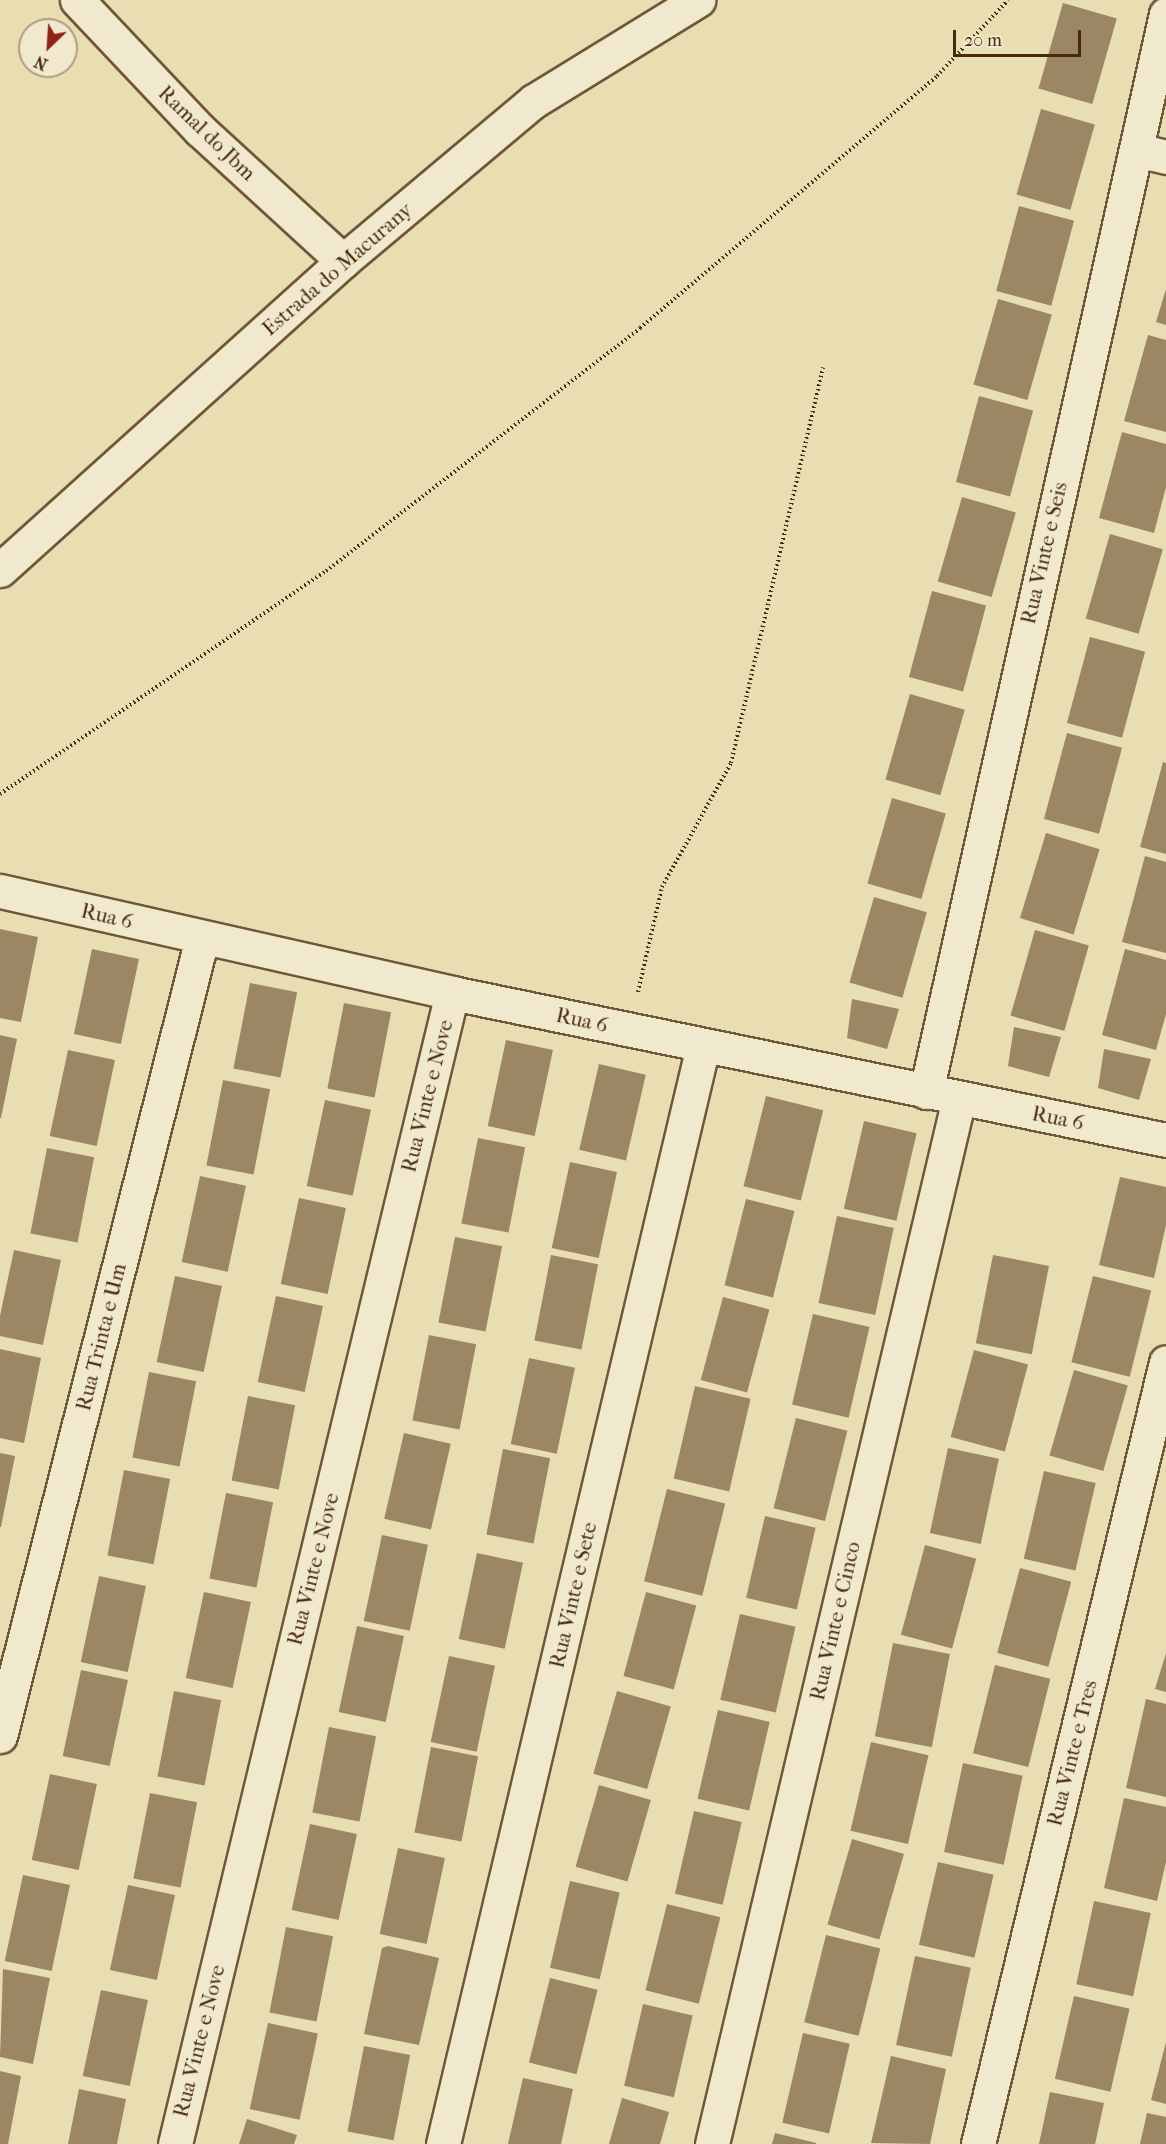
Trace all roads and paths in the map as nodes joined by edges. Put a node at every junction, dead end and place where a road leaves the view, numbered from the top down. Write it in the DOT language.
graph roads {
  1 [pos="77,0"];
  2 [pos="698,0"];
  3 [pos="1008,0"];
  4 [pos="1166,14"];
  5 [pos="1151,153"];
  6 [pos="343,261"];
  7 [pos="823,368"];
  8 [pos="0,570"];
  9 [pos="0,794"];
  10 [pos="0,891"];
  11 [pos="202,938"];
  12 [pos="452,993"];
  13 [pos="629,1030"];
  14 [pos="703,1046"];
  15 [pos="926,1092"];
  16 [pos="959,1098"];
  17 [pos="1166,1140"];
  18 [pos="1166,1362"];
  19 [pos="0,1736"];
  20 [pos="175,2144"];
  21 [pos="442,2144"];
  22 [pos="712,2144"];
  23 [pos="978,2144"];
  1 -- 6 [label="street, Ramal do Jbm"];
  2 -- 6 [label="street, Estrada do Macurany"];
  3 -- 9 [label="path"];
  4 -- 5 [label="street, Rua Vinte e Seis"];
  5 -- 15 [label="street, Rua Vinte e Seis"];
  6 -- 8 [label="street, Estrada do Macurany"];
  7 -- 13 [label="path"];
  10 -- 11 [label="street, Rua 6"];
  11 -- 12 [label="street, Rua 6"];
  11 -- 19 [label="street, Rua Trinta e Um"];
  12 -- 13 [label="street, Rua 6"];
  12 -- 20 [label="street, Rua Vinte e Nove"];
  13 -- 14 [label="street, Rua 6"];
  14 -- 15 [label="street, Rua 6"];
  14 -- 21 [label="street, Rua Vinte e Sete"];
  15 -- 16 [label="street, Rua 6"];
  16 -- 17 [label="street, Rua 6"];
  16 -- 22 [label="street, Rua Vinte e Cinco"];
  18 -- 23 [label="street, Rua Vinte e Tres"];
}
